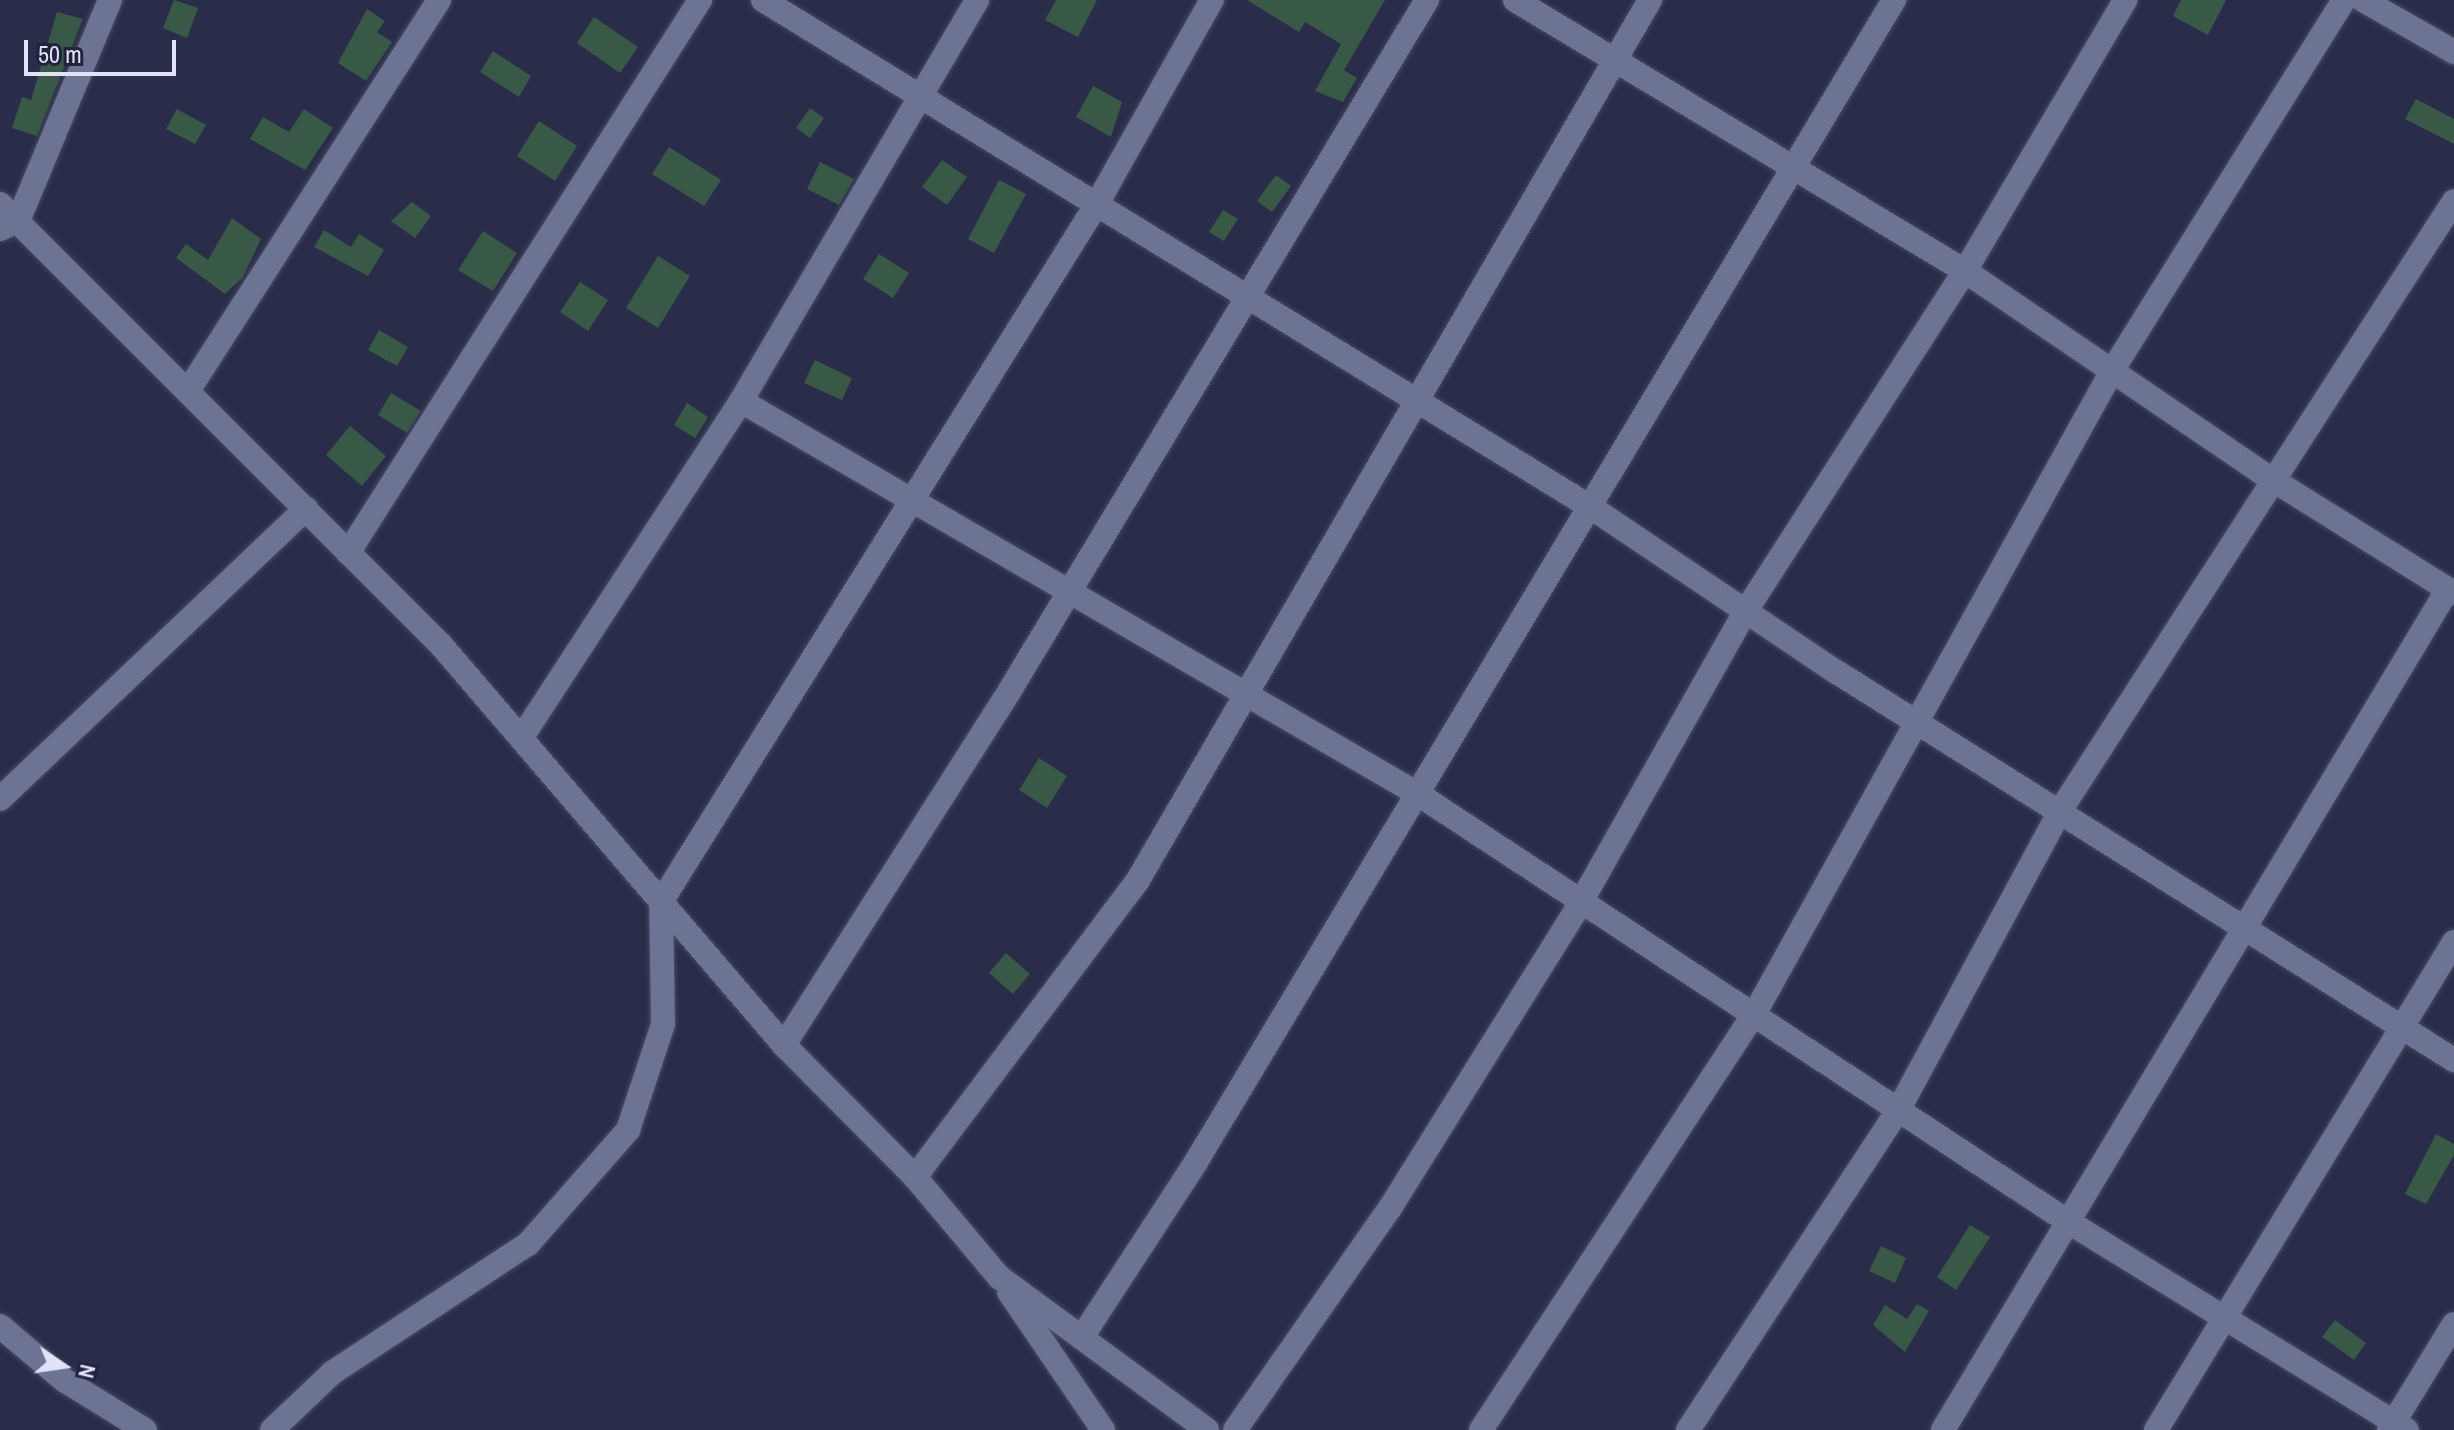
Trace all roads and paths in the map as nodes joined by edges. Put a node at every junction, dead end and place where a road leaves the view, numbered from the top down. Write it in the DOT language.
graph roads {
  1 [pos="110,0"];
  2 [pos="439,0"];
  3 [pos="700,0"];
  4 [pos="763,0"];
  5 [pos="977,0"];
  6 [pos="1212,0"];
  7 [pos="1427,0"];
  8 [pos="1515,0"];
  9 [pos="1650,0"];
  10 [pos="1894,0"];
  11 [pos="2125,0"];
  12 [pos="2344,0"];
  13 [pos="2363,0"];
  14 [pos="2454,52"];
  15 [pos="1614,59"];
  16 [pos="919,95"];
  17 [pos="1794,164"];
  18 [pos="2454,201"];
  19 [pos="1098,202"];
  20 [pos="0,204"];
  21 [pos="9,225"];
  22 [pos="1965,271"];
  23 [pos="1245,297"];
  24 [pos="2112,371"];
  25 [pos="188,391"];
  26 [pos="741,401"];
  27 [pos="1419,404"];
  28 [pos="2273,480"];
  29 [pos="913,497"];
  30 [pos="1592,508"];
  31 [pos="306,509"];
  32 [pos="348,553"];
  33 [pos="1069,590"];
  34 [pos="2451,591"];
  35 [pos="1747,609"];
  36 [pos="1245,697"];
  37 [pos="1917,722"];
  38 [pos="522,737"];
  39 [pos="1418,794"];
  40 [pos="0,799"];
  41 [pos="2060,811"];
  42 [pos="661,902"];
  43 [pos="1581,902"];
  44 [pos="2247,934"];
  45 [pos="2454,942"];
  46 [pos="1756,1011"];
  47 [pos="2404,1029"];
  48 [pos="784,1045"];
  49 [pos="2454,1060"];
  50 [pos="1900,1107"];
  51 [pos="915,1177"];
  52 [pos="2067,1221"];
  53 [pos="999,1277"];
  54 [pos="2220,1318"];
  55 [pos="2454,1324"];
  56 [pos="0,1326"];
  57 [pos="1082,1337"];
  58 [pos="2396,1427"];
  59 [pos="145,1430"];
  60 [pos="272,1430"];
  61 [pos="1103,1430"];
  62 [pos="1207,1430"];
  63 [pos="1235,1430"];
  64 [pos="1481,1430"];
  65 [pos="1688,1430"];
  66 [pos="1943,1430"];
  67 [pos="2156,1430"];
  1 -- 21 [label="street"];
  2 -- 25 [label="street"];
  3 -- 32 [label="street"];
  4 -- 16 [label="street"];
  5 -- 16 [label="street"];
  6 -- 19 [label="street"];
  7 -- 23 [label="street"];
  8 -- 15 [label="street"];
  9 -- 15 [label="street"];
  10 -- 17 [label="street"];
  11 -- 22 [label="street"];
  12 -- 24 [label="street"];
  13 -- 14 [label="street"];
  15 -- 17 [label="street"];
  15 -- 27 [label="street"];
  16 -- 19 [label="street"];
  16 -- 26 [label="street"];
  17 -- 22 [label="street"];
  17 -- 30 [label="street"];
  18 -- 28 [label="street"];
  19 -- 23 [label="street"];
  19 -- 29 [label="street"];
  20 -- 21 [label="street"];
  21 -- 25 [label="street"];
  22 -- 24 [label="street"];
  22 -- 35 [label="street"];
  23 -- 27 [label="street"];
  23 -- 33 [label="street"];
  24 -- 28 [label="street"];
  24 -- 37 [label="street"];
  25 -- 31 [label="street"];
  26 -- 29 [label="street"];
  26 -- 38 [label="street"];
  27 -- 30 [label="street"];
  27 -- 36 [label="street"];
  28 -- 34 [label="street"];
  28 -- 41 [label="street"];
  29 -- 33 [label="street"];
  29 -- 42 [label="street"];
  30 -- 35 [label="street"];
  30 -- 39 [label="street"];
  31 -- 32 [label="street"];
  31 -- 40 [label="street"];
  32 -- 38 [label="street"];
  33 -- 36 [label="street"];
  33 -- 48 [label="street"];
  34 -- 44 [label="street"];
  35 -- 37 [label="street"];
  35 -- 43 [label="street"];
  36 -- 39 [label="street"];
  36 -- 51 [label="street"];
  37 -- 41 [label="street"];
  37 -- 46 [label="street"];
  38 -- 42 [label="street"];
  39 -- 43 [label="street"];
  39 -- 57 [label="street"];
  41 -- 44 [label="street"];
  41 -- 50 [label="street"];
  42 -- 48 [label="street"];
  42 -- 60 [label="street"];
  43 -- 46 [label="street"];
  43 -- 63 [label="street"];
  44 -- 47 [label="street"];
  44 -- 52 [label="street"];
  45 -- 47 [label="street"];
  46 -- 50 [label="street"];
  46 -- 64 [label="street"];
  47 -- 49 [label="street"];
  47 -- 54 [label="street"];
  48 -- 51 [label="street"];
  50 -- 52 [label="street"];
  50 -- 65 [label="street"];
  51 -- 53 [label="street"];
  52 -- 54 [label="street"];
  52 -- 66 [label="street"];
  53 -- 57 [label="street"];
  53 -- 61 [label="street"];
  54 -- 58 [label="street"];
  54 -- 67 [label="street"];
  55 -- 58 [label="street"];
  56 -- 59 [label="street"];
  57 -- 62 [label="street"];
}
